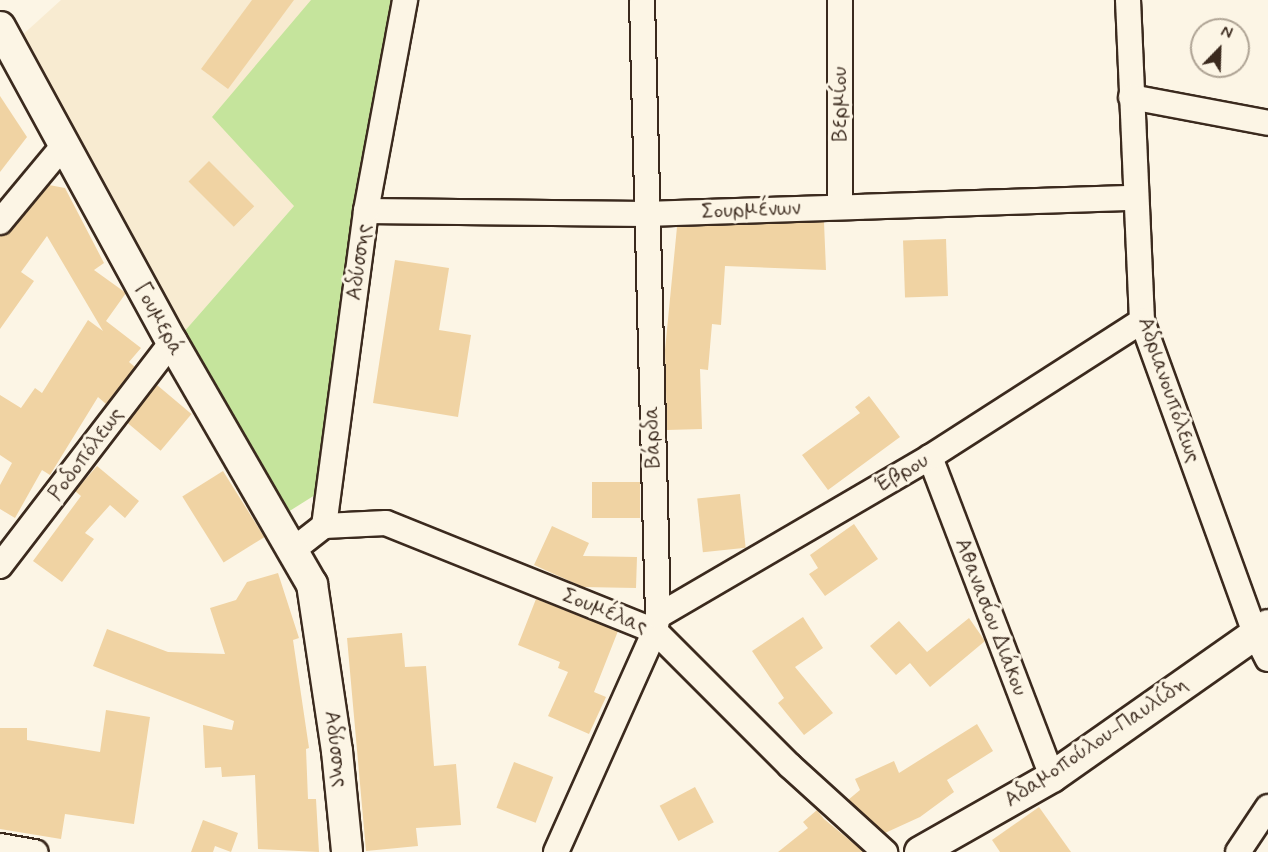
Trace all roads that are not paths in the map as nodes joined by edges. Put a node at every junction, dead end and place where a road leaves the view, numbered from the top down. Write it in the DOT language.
graph roads {
  1 [pos="405,0"];
  2 [pos="642,0"];
  3 [pos="840,0"];
  4 [pos="1128,0"];
  5 [pos="0,27"];
  6 [pos="1131,97"];
  7 [pos="1268,123"];
  8 [pos="63,146"];
  9 [pos="1135,198"];
  10 [pos="840,207"];
  11 [pos="366,211"];
  12 [pos="645,214"];
  13 [pos="0,222"];
  14 [pos="1142,321"];
  15 [pos="172,342"];
  16 [pos="930,457"];
  17 [pos="324,526"];
  18 [pos="293,550"];
  19 [pos="0,566"];
  20 [pos="316,612"];
  21 [pos="656,623"];
  22 [pos="1264,640"];
  23 [pos="1052,777"];
  24 [pos="1268,807"];
  25 [pos="0,846"];
  26 [pos="35,852"];
  27 [pos="347,852"];
  28 [pos="556,852"];
  29 [pos="885,852"];
  30 [pos="920,852"];
  31 [pos="1238,852"];
  1 -- 11 [label="street, Αδύσσης"];
  2 -- 12 [label="street, Βάρδα"];
  3 -- 10 [label="street, Βερμίου"];
  4 -- 6 [label="street, Αδριανουπόλεως"];
  5 -- 8 [label="street, Γουμερά"];
  6 -- 7 [label="street"];
  6 -- 9 [label="street, Αδριανουπόλεως"];
  8 -- 13 [label="street"];
  8 -- 15 [label="street, Γουμερά"];
  9 -- 10 [label="street, Σουρμένων"];
  9 -- 14 [label="street, Αδριανουπόλεως"];
  10 -- 12 [label="street, Σουρμένων"];
  11 -- 12 [label="street, Σουρμένων"];
  11 -- 17 [label="street, Αδύσσης"];
  12 -- 21 [label="street, Βάρδα"];
  14 -- 16 [label="street, Έβρου"];
  14 -- 22 [label="street, Αδριανουπόλεως"];
  15 -- 18 [label="street, Γουμερά"];
  15 -- 19 [label="street, Ροδοπόλεως"];
  16 -- 21 [label="street, Έβρου"];
  16 -- 23 [label="street, Αθανασίου Διάκου"];
  17 -- 18 [label="street"];
  17 -- 21 [label="street, Σουμέλας"];
  18 -- 20 [label="street, Γουμερά"];
  20 -- 27 [label="street, Αδύσσης"];
  21 -- 28 [label="street, Βάρδα"];
  21 -- 29 [label="street, Σουμέλας"];
  22 -- 23 [label="street, Αδαμοπούλου-Παυλίδη"];
  23 -- 30 [label="street, Αδαμοπούλου-Παυλίδη"];
  24 -- 31 [label="street"];
  25 -- 26 [label="street"];
}
